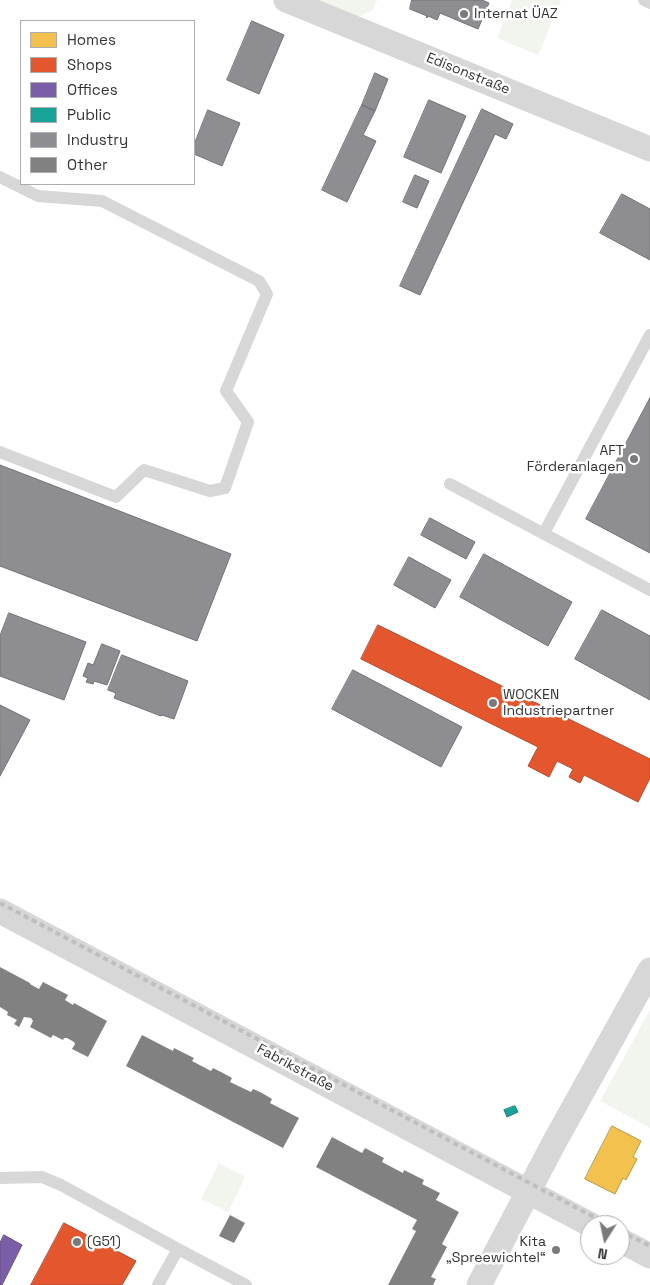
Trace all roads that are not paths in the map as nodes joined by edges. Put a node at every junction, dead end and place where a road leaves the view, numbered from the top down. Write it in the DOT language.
graph roads {
  1 [pos="286,0"];
  2 [pos="644,0"];
  3 [pos="650,2"];
  4 [pos="650,149"];
  5 [pos="0,177"];
  6 [pos="650,335"];
  7 [pos="0,452"];
  8 [pos="450,484"];
  9 [pos="544,534"];
  10 [pos="650,590"];
  11 [pos="0,911"];
  12 [pos="650,970"];
  13 [pos="0,1178"];
  14 [pos="528,1192"];
  15 [pos="580,1219"];
  16 [pos="630,1245"];
  17 [pos="178,1249"];
  18 [pos="650,1256"];
  19 [pos="158,1285"];
  20 [pos="246,1285"];
  21 [pos="479,1285"];
  1 -- 4 [label="street, Edisonstraße"];
  2 -- 3 [label="lane"];
  5 -- 7 [label="lane"];
  6 -- 9 [label="lane"];
  8 -- 9 [label="lane"];
  9 -- 10 [label="lane"];
  11 -- 14 [label="street, Fabrikstraße"];
  12 -- 14 [label="street"];
  13 -- 17 [label="lane"];
  14 -- 15 [label="street, Fabrikstraße"];
  14 -- 21 [label="street"];
  16 -- 18 [label="street"];
  17 -- 19 [label="lane"];
  17 -- 20 [label="lane"];
}
